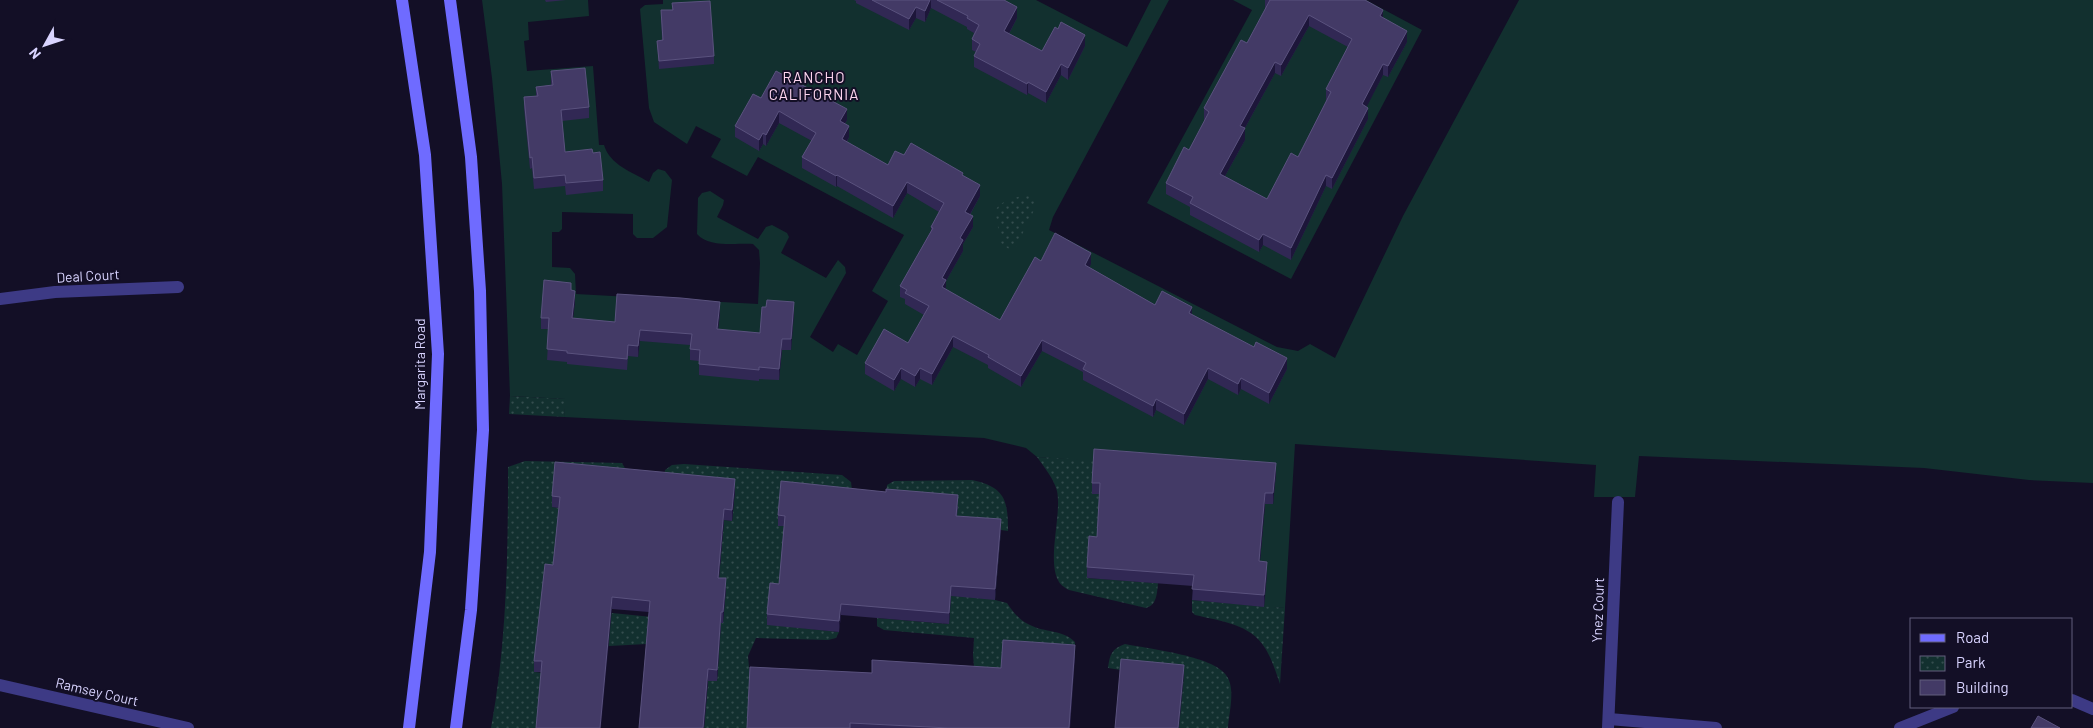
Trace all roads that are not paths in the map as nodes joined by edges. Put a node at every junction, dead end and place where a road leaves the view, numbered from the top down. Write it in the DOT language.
graph roads {
  1 [pos="402,0"];
  2 [pos="450,0"];
  3 [pos="178,287"];
  4 [pos="0,299"];
  5 [pos="1618,502"];
  6 [pos="0,685"];
  7 [pos="2073,700"];
  8 [pos="1950,708"];
  9 [pos="2093,709"];
  10 [pos="1608,723"];
  11 [pos="188,728"];
  12 [pos="409,728"];
  13 [pos="456,728"];
  14 [pos="1716,728"];
  15 [pos="1900,728"];
  1 -- 12 [label="main road, Margarita Road"];
  2 -- 13 [label="main road"];
  3 -- 4 [label="street, Deal Court"];
  5 -- 10 [label="street, Ynez Court"];
  6 -- 11 [label="street, Ramsey Court"];
  7 -- 9 [label="street"];
  8 -- 15 [label="street"];
  10 -- 14 [label="street, Ynez Court"];
}
